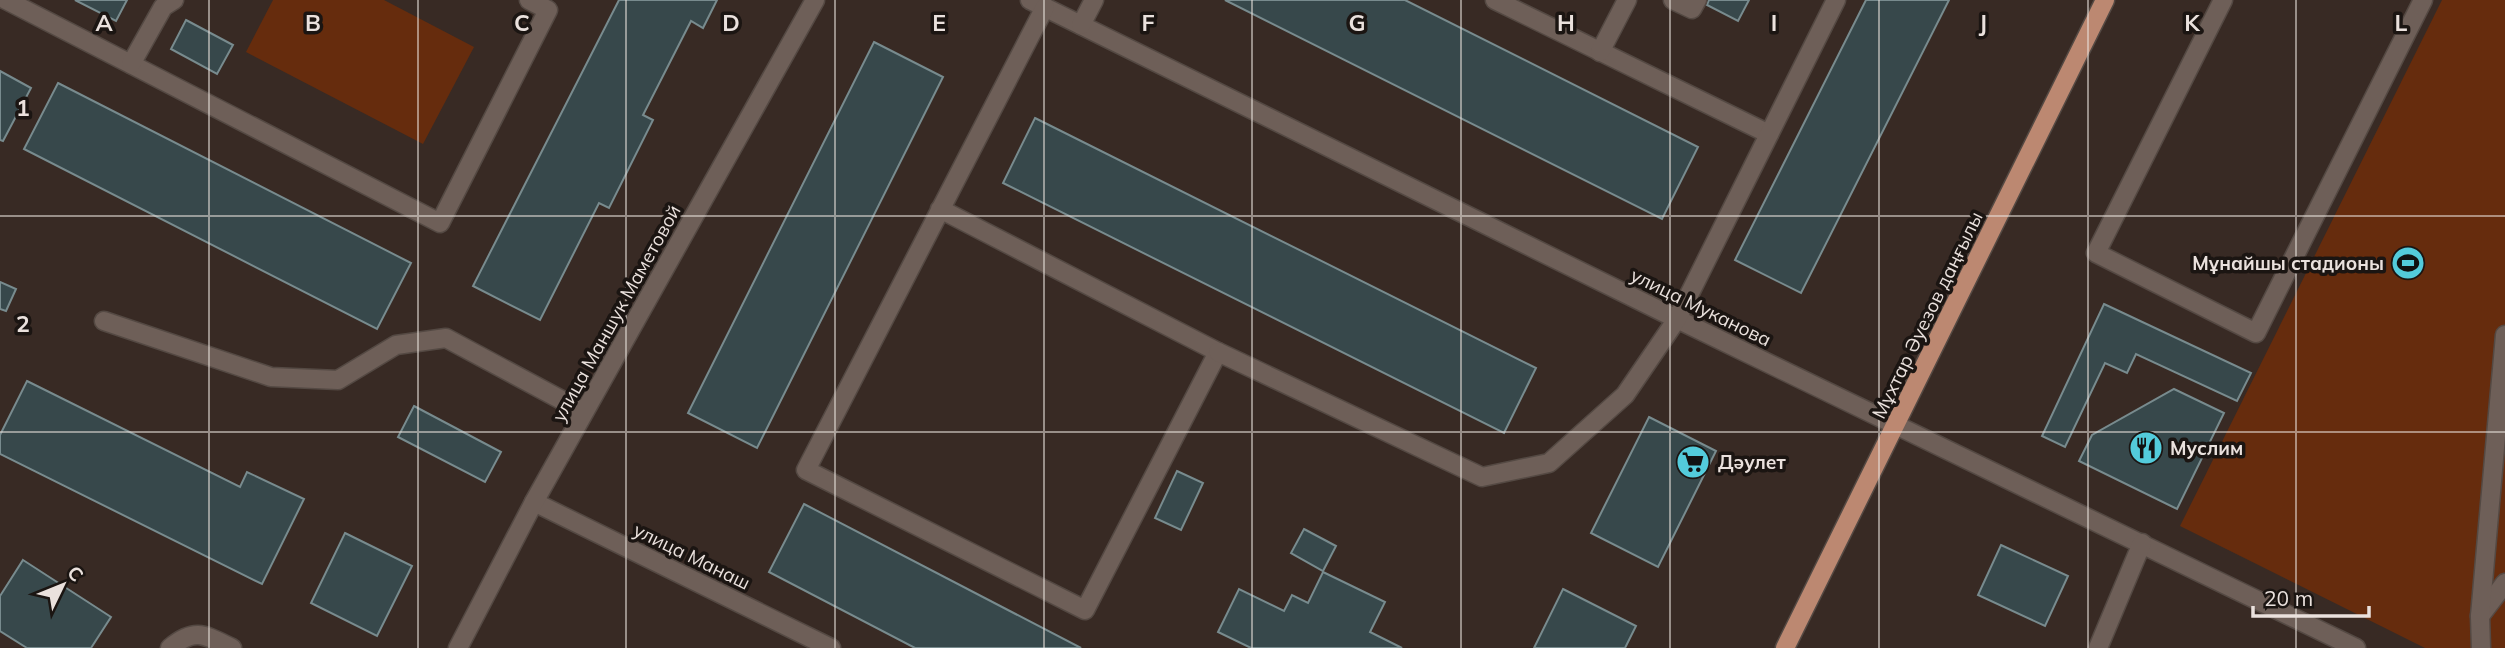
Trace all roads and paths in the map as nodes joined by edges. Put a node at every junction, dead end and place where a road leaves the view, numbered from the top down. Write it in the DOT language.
graph roads {
  1 [pos="6,0"];
  2 [pos="174,0"];
  3 [pos="529,0"];
  4 [pos="815,0"];
  5 [pos="1094,0"];
  6 [pos="1496,0"];
  7 [pos="1627,0"];
  8 [pos="1673,0"];
  9 [pos="1697,0"];
  10 [pos="1836,0"];
  11 [pos="2105,0"];
  12 [pos="2223,0"];
  13 [pos="2423,0"];
  14 [pos="1037,4"];
  15 [pos="1081,25"];
  16 [pos="1600,52"];
  17 [pos="131,64"];
  18 [pos="1769,134"];
  19 [pos="940,209"];
  20 [pos="1677,319"];
  21 [pos="104,321"];
  22 [pos="2505,335"];
  23 [pos="1218,352"];
  24 [pos="584,412"];
  25 [pos="1896,425"];
  26 [pos="534,502"];
  27 [pos="2142,543"];
  28 [pos="2505,583"];
  29 [pos="2480,616"];
  30 [pos="170,648"];
  31 [pos="232,648"];
  32 [pos="458,648"];
  33 [pos="831,648"];
  34 [pos="1785,648"];
  35 [pos="2098,648"];
  36 [pos="2356,648"];
  37 [pos="2481,648"];
  1 -- 17 [label="street"];
  2 -- 17 [label="street"];
  3 -- 17 [label="street"];
  4 -- 24 [label="street, улица Маншук Маметовой"];
  5 -- 15 [label="street"];
  6 -- 16 [label="street"];
  7 -- 16 [label="street"];
  8 -- 9 [label="street"];
  10 -- 18 [label="street"];
  11 -- 25 [label="main road, Мұхтар Әуезов даңғылы"];
  12 -- 13 [label="street"];
  14 -- 15 [label="street, улица Муканова"];
  14 -- 19 [label="street"];
  15 -- 20 [label="street, улица Муканова"];
  16 -- 18 [label="street"];
  18 -- 20 [label="street"];
  19 -- 23 [label="street"];
  19 -- 23 [label="street"];
  20 -- 23 [label="street"];
  20 -- 25 [label="street, улица Муканова"];
  21 -- 24 [label="street"];
  22 -- 29 [label="street"];
  24 -- 26 [label="street, улица Маншук Маметовой"];
  25 -- 27 [label="street, улица Муканова"];
  25 -- 34 [label="main road, Мұхтар Әуезов даңғылы"];
  26 -- 32 [label="street, улица Маншук Маметовой"];
  26 -- 33 [label="street, улица Манаш"];
  27 -- 35 [label="street"];
  27 -- 36 [label="street, улица Муканова"];
  28 -- 29 [label="street"];
  29 -- 37 [label="street"];
  30 -- 31 [label="street"];
}
